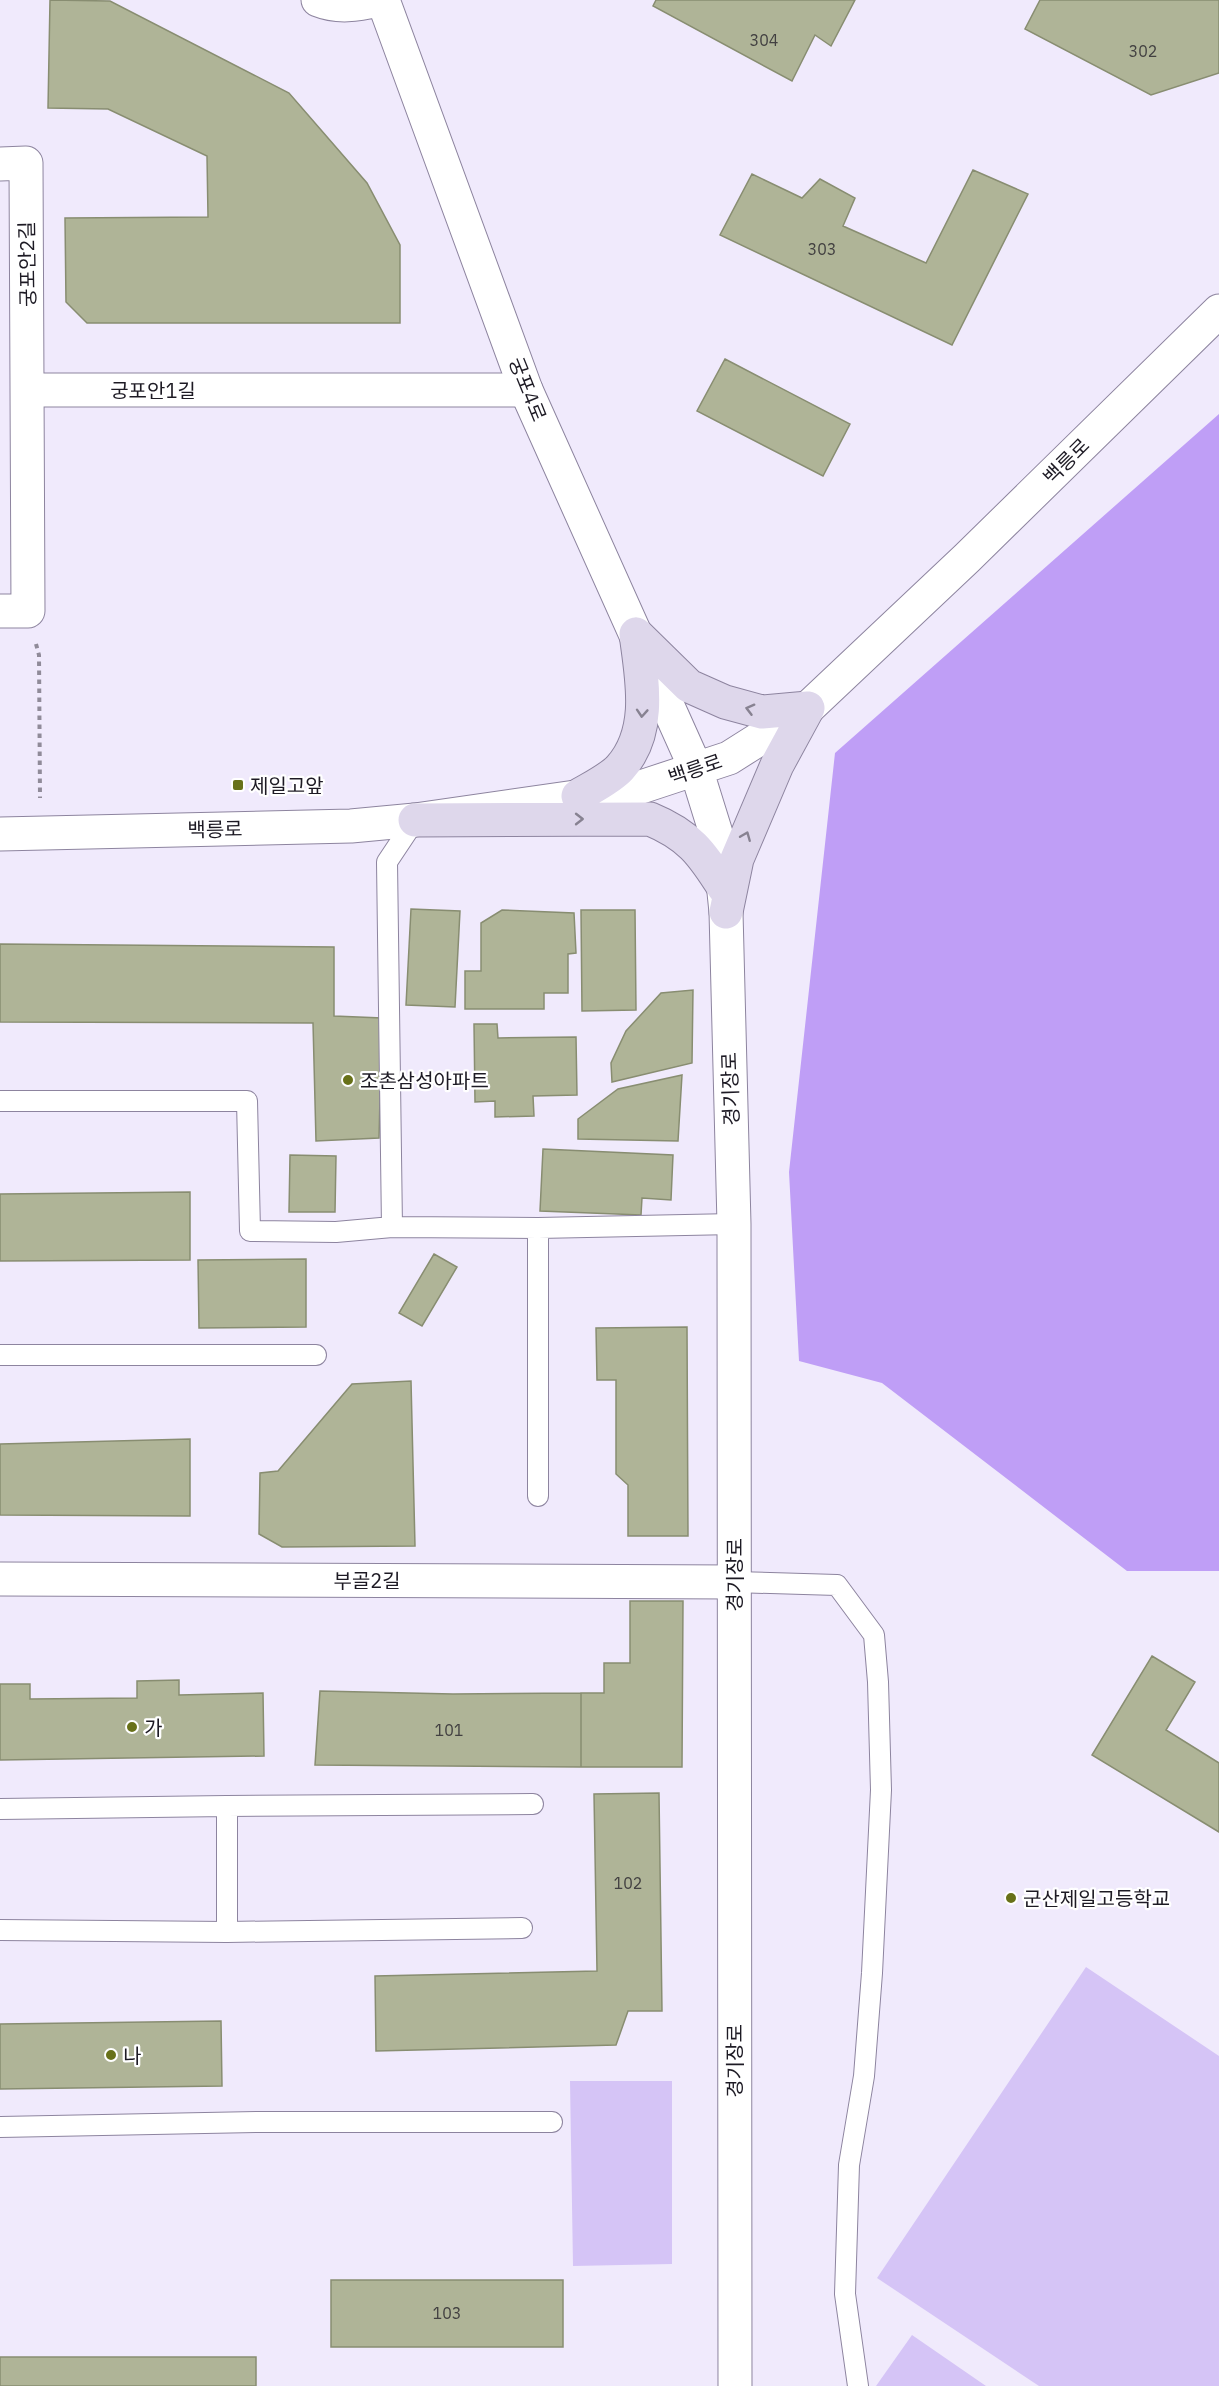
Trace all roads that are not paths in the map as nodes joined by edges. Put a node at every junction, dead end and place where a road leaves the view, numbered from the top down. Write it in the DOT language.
graph roads {
  1 [pos="318,0"];
  2 [pos="378,0"];
  3 [pos="383,0"];
  4 [pos="0,164"];
  5 [pos="1219,311"];
  6 [pos="28,390"];
  7 [pos="526,390"];
  8 [pos="14,611"];
  9 [pos="636,634"];
  10 [pos="808,708"];
  11 [pos="696,769"];
  12 [pos="578,796"];
  13 [pos="415,820"];
  14 [pos="0,834"];
  15 [pos="725,900"];
  16 [pos="0,1101"];
  17 [pos="734,1224"];
  18 [pos="392,1227"];
  19 [pos="538,1228"];
  20 [pos="0,1355"];
  21 [pos="316,1355"];
  22 [pos="538,1496"];
  23 [pos="0,1579"];
  24 [pos="734,1582"];
  25 [pos="533,1804"];
  26 [pos="227,1806"];
  27 [pos="0,1809"];
  28 [pos="522,1928"];
  29 [pos="0,1930"];
  30 [pos="227,1932"];
  31 [pos="552,2122"];
  32 [pos="0,2127"];
  33 [pos="735,2386"];
  34 [pos="858,2386"];
  1 -- 2 [label="street"];
  3 -- 7 [label="street, 궁포4로"];
  4 -- 6 [label="street, 궁포안2길"];
  5 -- 10 [label="street, 백릉로"];
  6 -- 7 [label="street, 궁포안1길"];
  6 -- 8 [label="street"];
  7 -- 9 [label="street, 궁포4로"];
  10 -- 9 [label="main road, one-way"];
  9 -- 11 [label="street, 궁포4로"];
  9 -- 12 [label="main road, one-way"];
  10 -- 11 [label="street, 백릉로"];
  15 -- 10 [label="main road, one-way"];
  11 -- 12 [label="street, 백릉로"];
  11 -- 15 [label="street, 경기장로"];
  12 -- 13 [label="street, 백릉로"];
  13 -- 14 [label="street, 백릉로"];
  13 -- 15 [label="main road, one-way"];
  13 -- 18 [label="lane"];
  15 -- 17 [label="street, 경기장로"];
  16 -- 18 [label="lane"];
  17 -- 19 [label="lane"];
  17 -- 24 [label="street, 경기장로"];
  18 -- 19 [label="lane"];
  19 -- 22 [label="lane"];
  20 -- 21 [label="lane"];
  23 -- 24 [label="street, 부골2길"];
  24 -- 33 [label="street, 경기장로"];
  24 -- 34 [label="lane"];
  25 -- 26 [label="lane"];
  26 -- 27 [label="lane"];
  26 -- 30 [label="lane"];
  28 -- 30 [label="lane"];
  29 -- 30 [label="lane"];
  31 -- 32 [label="lane"];
}
